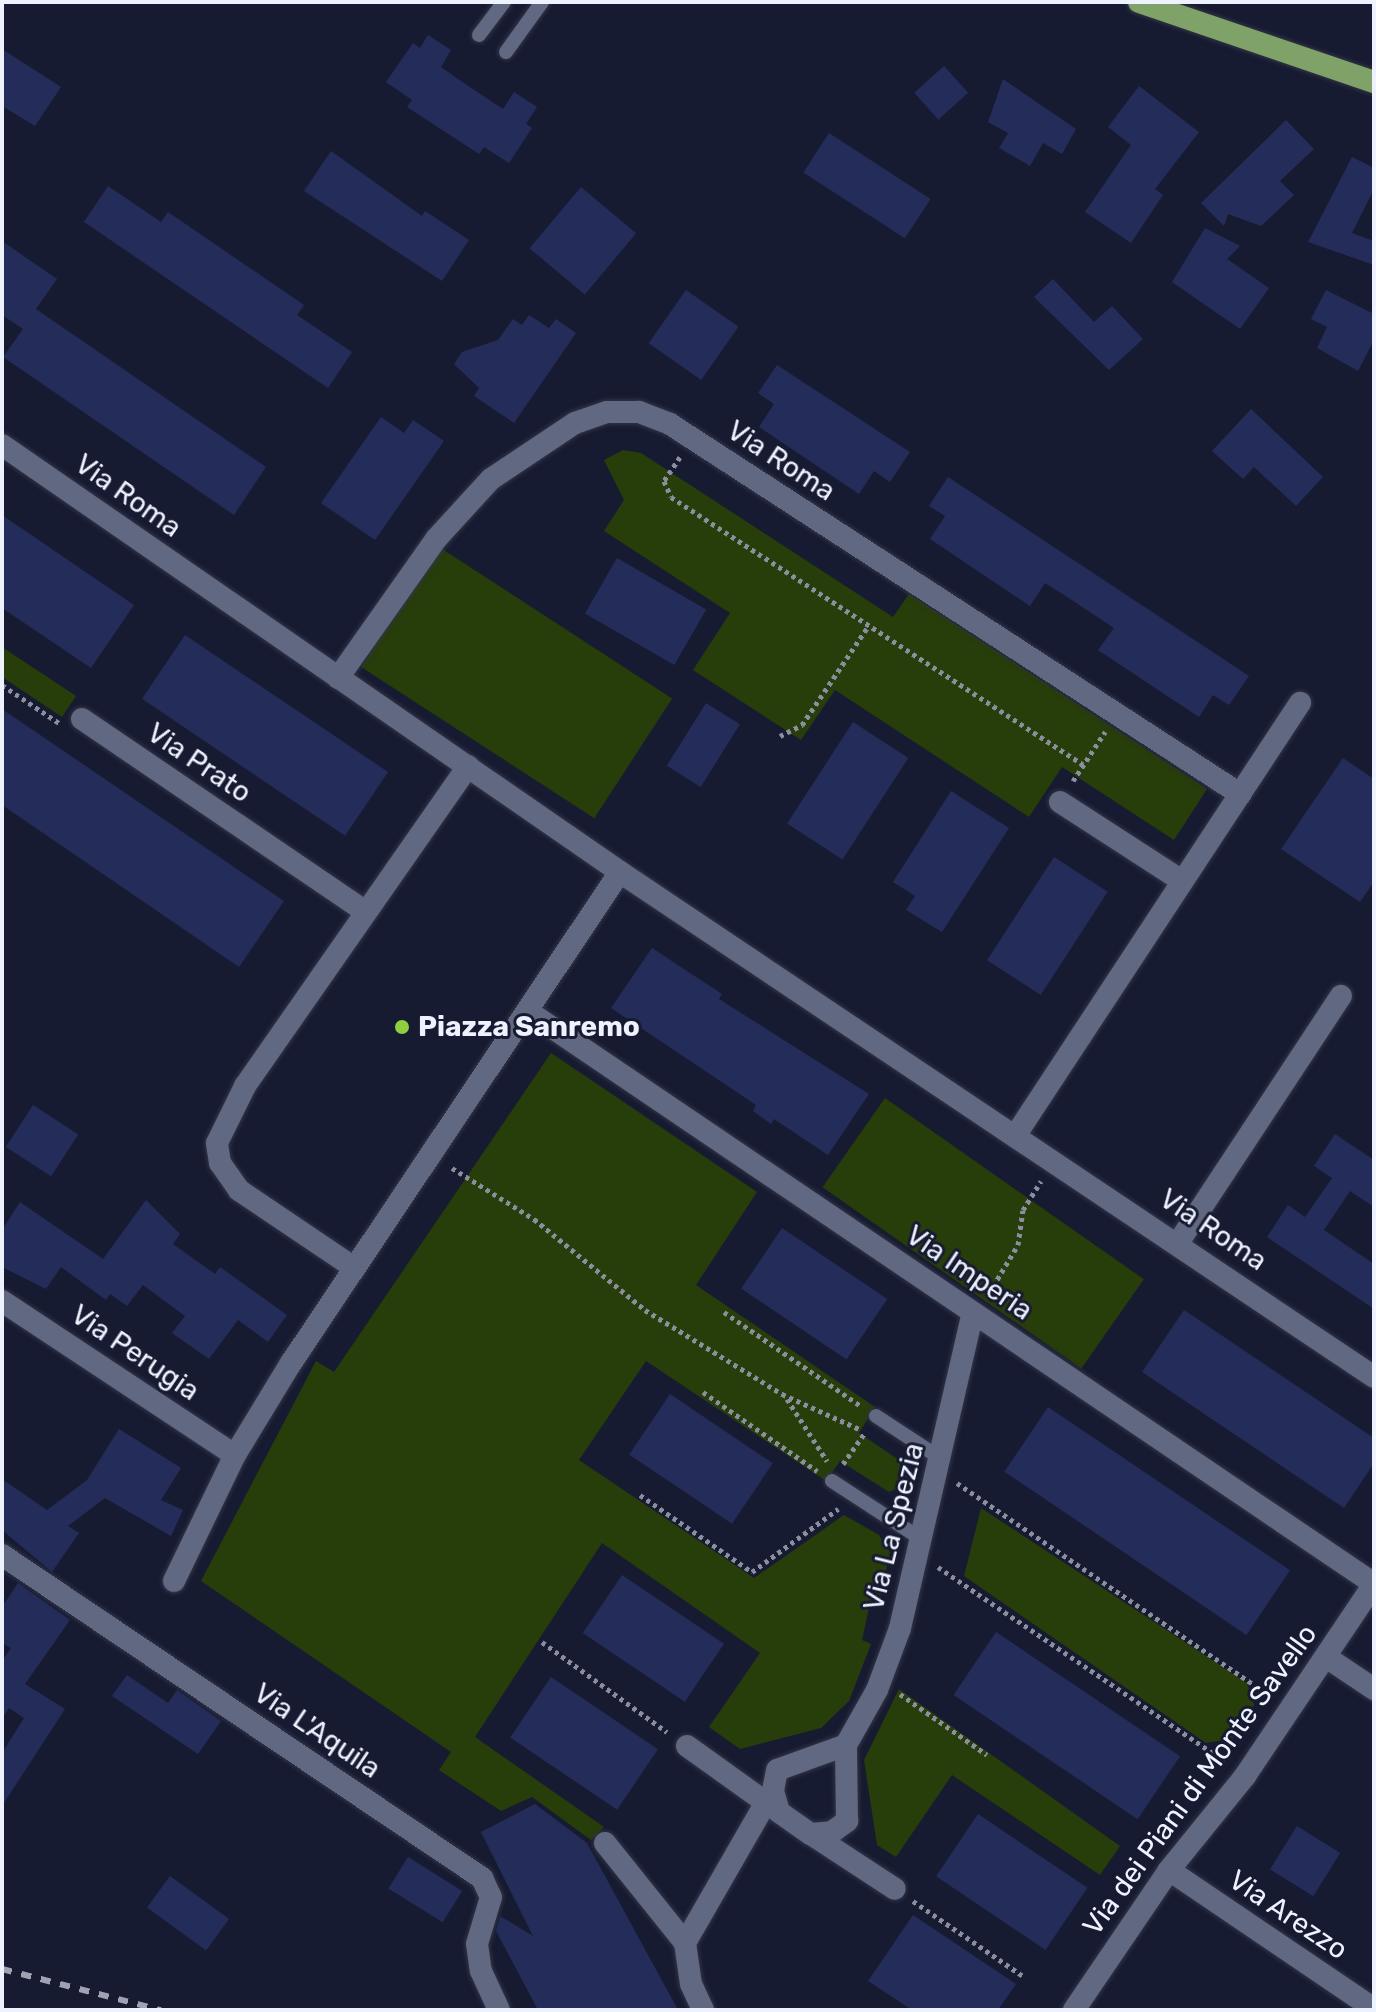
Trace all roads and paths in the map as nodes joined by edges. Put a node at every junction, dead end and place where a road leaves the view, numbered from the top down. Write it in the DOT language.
graph roads {
  1 [pos="504,2"];
  2 [pos="542,2"];
  3 [pos="1139,2"];
  4 [pos="479,35"];
  5 [pos="506,52"];
  6 [pos="1374,82"];
  7 [pos="693,439"];
  8 [pos="2,445"];
  9 [pos="869,625"];
  10 [pos="338,678"];
  11 [pos="2,685"];
  12 [pos="1300,703"];
  13 [pos="1117,714"];
  14 [pos="82,719"];
  15 [pos="780,736"];
  16 [pos="1083,765"];
  17 [pos="468,766"];
  18 [pos="1240,794"];
  19 [pos="1060,802"];
  20 [pos="620,872"];
  21 [pos="1182,881"];
  22 [pos="366,912"];
  23 [pos="1341,996"];
  24 [pos="529,1012"];
  25 [pos="1017,1133"];
  26 [pos="431,1154"];
  27 [pos="1056,1159"];
  28 [pos="1178,1243"];
  29 [pos="353,1267"];
  30 [pos="2,1301"];
  31 [pos="724,1312"];
  32 [pos="973,1313"];
  33 [pos="1374,1377"];
  34 [pos="703,1392"];
  35 [pos="782,1394"];
  36 [pos="876,1416"];
  37 [pos="867,1430"];
  38 [pos="235,1455"];
  39 [pos="941,1466"];
  40 [pos="832,1481"];
  41 [pos="640,1495"];
  42 [pos="856,1496"];
  43 [pos="922,1547"];
  44 [pos="2,1555"];
  45 [pos="174,1581"];
  46 [pos="1374,1584"];
  47 [pos="542,1642"];
  48 [pos="1326,1657"];
  49 [pos="881,1681"];
  50 [pos="1374,1689"];
  51 [pos="1290,1710"];
  52 [pos="846,1745"];
  53 [pos="687,1746"];
  54 [pos="987,1755"];
  55 [pos="777,1770"];
  56 [pos="1245,1776"];
  57 [pos="734,1779"];
  58 [pos="772,1807"];
  59 [pos="847,1821"];
  60 [pos="811,1834"];
  61 [pos="605,1843"];
  62 [pos="858,1864"];
  63 [pos="1169,1870"];
  64 [pos="895,1889"];
  65 [pos="685,1943"];
  66 [pos="1023,1976"];
  67 [pos="1374,2009"];
  68 [pos="499,2010"];
  69 [pos="703,2010"];
  70 [pos="1074,2010"];
  1 -- 4 [label="lane"];
  2 -- 5 [label="lane"];
  3 -- 6 [label="main road"];
  7 -- 9 [label="path"];
  7 -- 10 [label="street, Via Roma"];
  7 -- 13 [label="street, Via Roma"];
  8 -- 10 [label="street, Via Roma"];
  9 -- 15 [label="path"];
  9 -- 16 [label="path"];
  10 -- 17 [label="street, Via Roma"];
  11 -- 14 [label="path"];
  12 -- 18 [label="street"];
  13 -- 16 [label="path"];
  13 -- 18 [label="street, Via Roma"];
  14 -- 22 [label="street, Via Prato"];
  16 -- 19 [label="path"];
  17 -- 20 [label="street, Via Roma"];
  17 -- 22 [label="street"];
  18 -- 21 [label="street"];
  19 -- 21 [label="street"];
  20 -- 24 [label="street"];
  20 -- 25 [label="street, Via Roma"];
  21 -- 25 [label="street"];
  22 -- 29 [label="street"];
  23 -- 28 [label="street"];
  24 -- 26 [label="street"];
  24 -- 32 [label="street, Via Imperia"];
  25 -- 27 [label="street, Via Roma"];
  26 -- 29 [label="street"];
  26 -- 35 [label="path"];
  27 -- 28 [label="street, Via Roma"];
  27 -- 32 [label="path"];
  28 -- 33 [label="street, Via Roma"];
  29 -- 38 [label="street"];
  30 -- 38 [label="street, Via Perugia"];
  31 -- 36 [label="path"];
  32 -- 39 [label="street, Via La Spezia"];
  32 -- 46 [label="street, Via Imperia"];
  34 -- 40 [label="path"];
  35 -- 37 [label="path"];
  35 -- 37 [label="path"];
  36 -- 37 [label="path"];
  36 -- 39 [label="lane"];
  38 -- 45 [label="street"];
  39 -- 43 [label="street, Via La Spezia"];
  39 -- 51 [label="path"];
  40 -- 42 [label="lane"];
  41 -- 42 [label="path"];
  42 -- 43 [label="lane"];
  43 -- 49 [label="street, Via La Spezia"];
  43 -- 56 [label="path"];
  44 -- 68 [label="street, Via L'Aquila"];
  46 -- 48 [label="street, Via dei Piani di Monte Savello"];
  47 -- 53 [label="path"];
  48 -- 50 [label="street"];
  48 -- 51 [label="street, Via dei Piani di Monte Savello"];
  49 -- 52 [label="street, Via La Spezia"];
  49 -- 54 [label="path"];
  51 -- 56 [label="street, Via dei Piani di Monte Savello"];
  52 -- 55 [label="street"];
  52 -- 59 [label="street, Via La Spezia"];
  53 -- 57 [label="street"];
  55 -- 57 [label="street"];
  55 -- 58 [label="street"];
  56 -- 63 [label="street, Via dei Piani di Monte Savello"];
  57 -- 58 [label="street"];
  58 -- 60 [label="street"];
  58 -- 65 [label="street"];
  59 -- 60 [label="street"];
  59 -- 62 [label="street, Via La Spezia"];
  60 -- 62 [label="street"];
  61 -- 65 [label="street"];
  62 -- 64 [label="street"];
  63 -- 67 [label="street, Via Arezzo"];
  63 -- 70 [label="street, Via dei Piani di Monte Savello"];
  64 -- 66 [label="path"];
  65 -- 69 [label="street"];
}
